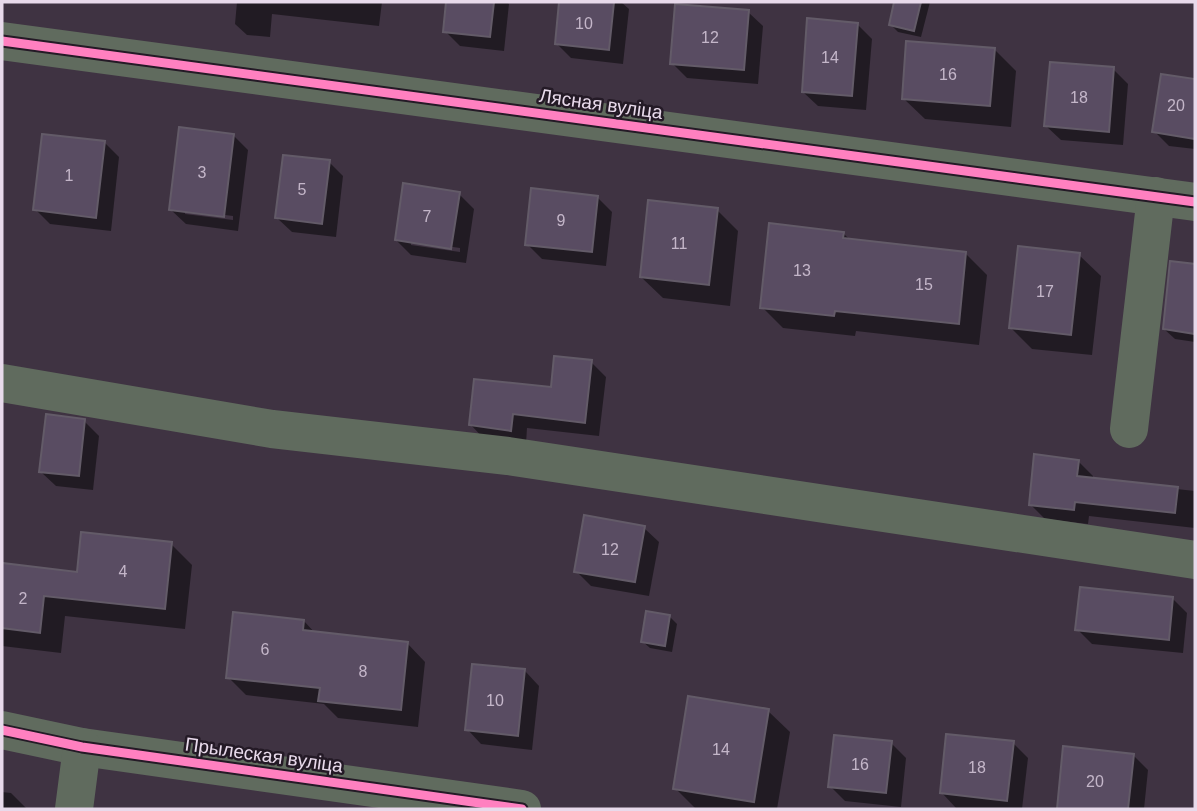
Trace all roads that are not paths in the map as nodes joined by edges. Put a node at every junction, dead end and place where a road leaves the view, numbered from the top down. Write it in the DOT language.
graph roads {
  1 [pos="2,41"];
  2 [pos="1156,196"];
  3 [pos="1195,202"];
  4 [pos="2,383"];
  5 [pos="1129,429"];
  6 [pos="1195,559"];
  7 [pos="2,730"];
  8 [pos="82,747"];
  9 [pos="74,809"];
  10 [pos="522,809"];
  1 -- 2 [label="street, Лясная вуліца"];
  2 -- 3 [label="street, Лясная вуліца"];
  2 -- 5 [label="street"];
  4 -- 6 [label="street"];
  7 -- 8 [label="street, Прылеская вуліца"];
  8 -- 9 [label="street"];
  8 -- 10 [label="street, Прылеская вуліца"];
}
